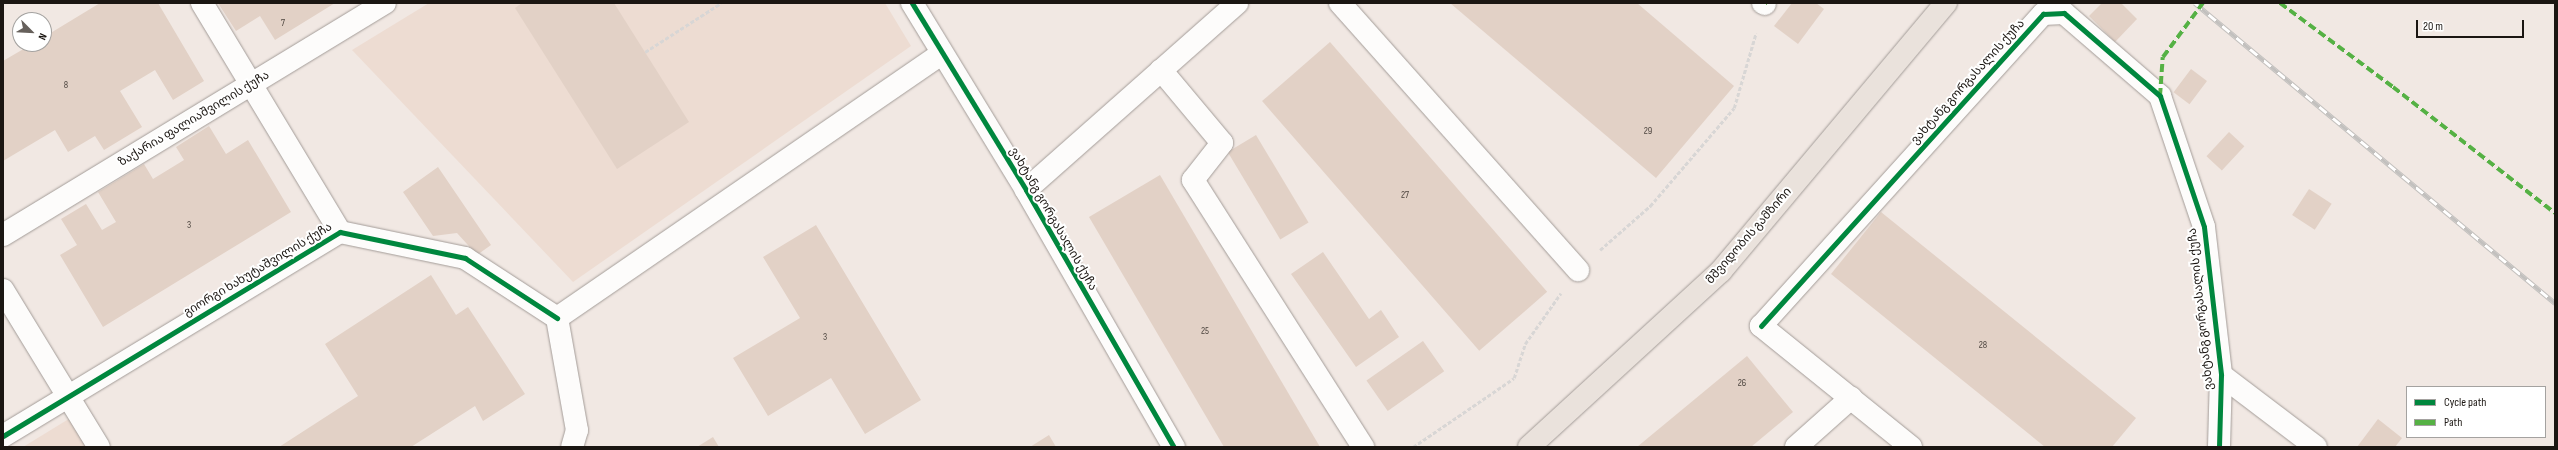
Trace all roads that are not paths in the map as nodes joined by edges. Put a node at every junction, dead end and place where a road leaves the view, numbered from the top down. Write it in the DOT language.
graph roads {
  1 [pos="202,3"];
  2 [pos="385,3"];
  3 [pos="912,3"];
  4 [pos="1237,3"];
  5 [pos="1340,3"];
  6 [pos="1946,3"];
  7 [pos="941,54"];
  8 [pos="1161,70"];
  9 [pos="251,84"];
  10 [pos="1026,190"];
  11 [pos="340,232"];
  12 [pos="3,235"];
  13 [pos="1578,270"];
  14 [pos="3,290"];
  15 [pos="557,318"];
  16 [pos="2220,375"];
  17 [pos="68,397"];
  18 [pos="1851,398"];
  19 [pos="3,436"];
  20 [pos="99,447"];
  21 [pos="572,447"];
  22 [pos="1174,447"];
  23 [pos="1363,447"];
  24 [pos="1529,447"];
  25 [pos="1796,447"];
  26 [pos="1911,447"];
  27 [pos="2219,447"];
  28 [pos="2316,447"];
  1 -- 9 [label="street"];
  2 -- 9 [label="street, ზაქარია ფალიაშვილის ქუჩა"];
  3 -- 7 [label="street, ვახტანგ გორგასალის ქუჩა"];
  4 -- 8 [label="street"];
  5 -- 13 [label="street"];
  6 -- 24 [label="main road, მშვიდობის გამზირი"];
  7 -- 10 [label="street, ვახტანგ გორგასალის ქუჩა"];
  7 -- 15 [label="street"];
  8 -- 10 [label="street"];
  8 -- 23 [label="street"];
  9 -- 11 [label="street"];
  9 -- 12 [label="street, ზაქარია ფალიაშვილის ქუჩა"];
  10 -- 22 [label="street, ვახტანგ გორგასალის ქუჩა"];
  11 -- 15 [label="street, გიორგი ხახუტაშვილის ქუჩა"];
  11 -- 17 [label="street, გიორგი ხახუტაშვილის ქუჩა"];
  14 -- 17 [label="street"];
  15 -- 21 [label="street"];
  16 -- 18 [label="street, ვახტანგ გორგასალის ქუჩა"];
  16 -- 27 [label="street, ვახტანგ გორგასალის ქუჩა"];
  16 -- 28 [label="street"];
  17 -- 19 [label="street, გიორგი ხახუტაშვილის ქუჩა"];
  17 -- 20 [label="street"];
  18 -- 25 [label="street"];
  18 -- 26 [label="street"];
}
